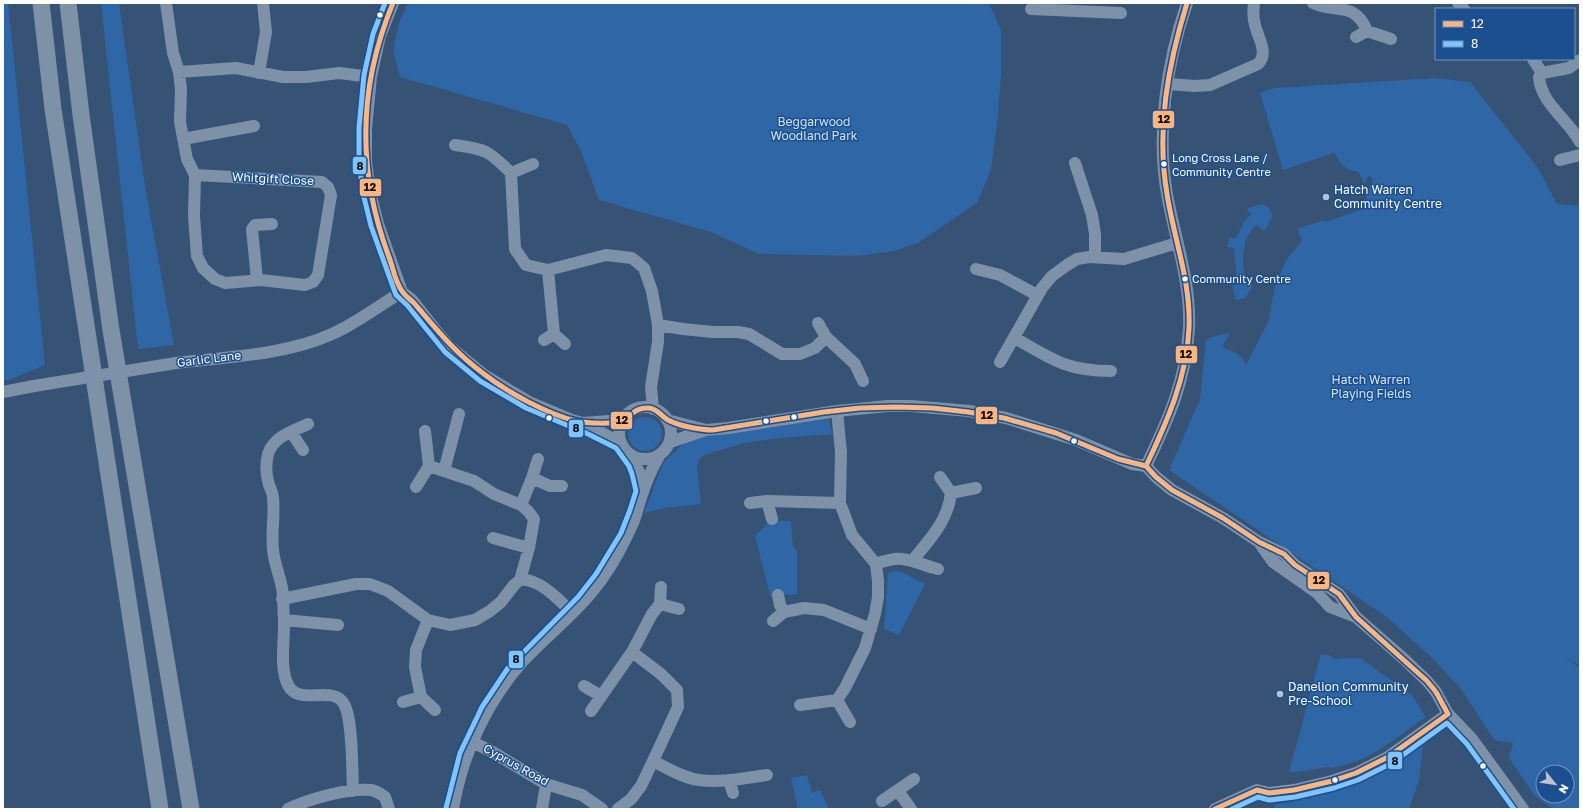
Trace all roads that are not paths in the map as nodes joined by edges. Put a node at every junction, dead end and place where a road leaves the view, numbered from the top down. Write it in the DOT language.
graph roads {
  1 [pos="41,3"];
  2 [pos="68,3"];
  3 [pos="166,3"];
  4 [pos="263,3"];
  5 [pos="393,3"];
  6 [pos="1187,3"];
  7 [pos="1254,3"];
  8 [pos="1313,3"];
  9 [pos="1038,7"];
  10 [pos="1116,9"];
  11 [pos="1391,38"];
  12 [pos="1534,60"];
  13 [pos="1580,60"];
  14 [pos="179,72"];
  15 [pos="259,73"];
  16 [pos="1542,73"];
  17 [pos="371,77"];
  18 [pos="1168,84"];
  19 [pos="254,126"];
  20 [pos="183,139"];
  21 [pos="1580,142"];
  22 [pos="455,145"];
  23 [pos="1580,155"];
  24 [pos="1560,160"];
  25 [pos="1075,163"];
  26 [pos="533,164"];
  27 [pos="511,173"];
  28 [pos="195,175"];
  29 [pos="272,224"];
  30 [pos="1177,243"];
  31 [pos="1095,257"];
  32 [pos="976,269"];
  33 [pos="548,270"];
  34 [pos="257,280"];
  35 [pos="402,292"];
  36 [pos="1037,295"];
  37 [pos="818,322"];
  38 [pos="658,325"];
  39 [pos="826,337"];
  40 [pos="1014,338"];
  41 [pos="565,344"];
  42 [pos="1000,362"];
  43 [pos="1111,371"];
  44 [pos="863,381"];
  45 [pos="651,387"];
  46 [pos="3,392"];
  47 [pos="638,408"];
  48 [pos="653,409"];
  49 [pos="837,411"];
  50 [pos="459,414"];
  51 [pos="623,420"];
  52 [pos="667,420"];
  53 [pos="583,423"];
  54 [pos="308,424"];
  55 [pos="706,430"];
  56 [pos="425,431"];
  57 [pos="291,432"];
  58 [pos="621,442"];
  59 [pos="670,442"];
  60 [pos="303,450"];
  61 [pos="630,454"];
  62 [pos="659,456"];
  63 [pos="538,459"];
  64 [pos="429,466"];
  65 [pos="1146,466"];
  66 [pos="444,471"];
  67 [pos="940,477"];
  68 [pos="532,478"];
  69 [pos="562,486"];
  70 [pos="416,487"];
  71 [pos="976,488"];
  72 [pos="643,491"];
  73 [pos="951,493"];
  74 [pos="767,501"];
  75 [pos="750,503"];
  76 [pos="840,503"];
  77 [pos="520,506"];
  78 [pos="772,519"];
  79 [pos="493,538"];
  80 [pos="529,548"];
  81 [pos="913,560"];
  82 [pos="876,564"];
  83 [pos="938,569"];
  84 [pos="520,580"];
  85 [pos="661,587"];
  86 [pos="778,595"];
  87 [pos="282,599"];
  88 [pos="660,604"];
  89 [pos="678,609"];
  90 [pos="784,612"];
  91 [pos="572,613"];
  92 [pos="284,620"];
  93 [pos="428,620"];
  94 [pos="773,621"];
  95 [pos="338,625"];
  96 [pos="871,629"];
  97 [pos="632,652"];
  98 [pos="584,686"];
  99 [pos="601,696"];
  100 [pos="421,697"];
  101 [pos="837,700"];
  102 [pos="403,702"];
  103 [pos="800,706"];
  104 [pos="435,710"];
  105 [pos="591,711"];
  106 [pos="1448,714"];
  107 [pos="850,722"];
  108 [pos="472,742"];
  109 [pos="653,761"];
  110 [pos="767,776"];
  111 [pos="914,779"];
  112 [pos="729,780"];
  113 [pos="546,784"];
  114 [pos="898,790"];
  115 [pos="353,791"];
  116 [pos="733,793"];
  117 [pos="882,801"];
  118 [pos="292,808"];
  119 [pos="160,809"];
  120 [pos="191,809"];
  121 [pos="389,809"];
  122 [pos="453,809"];
  123 [pos="542,809"];
  124 [pos="602,809"];
  125 [pos="618,809"];
  126 [pos="911,809"];
  127 [pos="1215,809"];
  128 [pos="1523,809"];
  1 -- 119 [label="highway"];
  2 -- 120 [label="highway"];
  3 -- 14 [label="street, Whitgift Close"];
  4 -- 15 [label="street"];
  5 -- 17 [label="street"];
  6 -- 18 [label="street"];
  7 -- 18 [label="street"];
  8 -- 11 [label="street"];
  9 -- 10 [label="street"];
  12 -- 16 [label="street"];
  13 -- 16 [label="street"];
  14 -- 15 [label="street"];
  14 -- 20 [label="street, Whitgift Close"];
  15 -- 17 [label="street"];
  16 -- 21 [label="street"];
  17 -- 35 [label="street"];
  18 -- 30 [label="street"];
  19 -- 20 [label="street"];
  20 -- 28 [label="street, Whitgift Close"];
  22 -- 27 [label="street"];
  23 -- 24 [label="street"];
  25 -- 31 [label="street"];
  26 -- 27 [label="street"];
  27 -- 33 [label="street"];
  28 -- 34 [label="street, Whitgift Close"];
  28 -- 34 [label="street, Whitgift Close"];
  29 -- 34 [label="street"];
  30 -- 31 [label="street"];
  30 -- 65 [label="street"];
  31 -- 36 [label="street"];
  32 -- 36 [label="street"];
  33 -- 38 [label="street"];
  33 -- 41 [label="street"];
  35 -- 46 [label="street, Garlic Lane, bridge"];
  35 -- 53 [label="street"];
  36 -- 40 [label="street"];
  37 -- 39 [label="street"];
  38 -- 39 [label="street"];
  38 -- 45 [label="street"];
  39 -- 44 [label="street"];
  40 -- 42 [label="street"];
  40 -- 43 [label="street"];
  45 -- 47 [label="street"];
  45 -- 48 [label="street"];
  47 -- 48 [label="street"];
  47 -- 51 [label="street"];
  48 -- 52 [label="street"];
  49 -- 55 [label="street"];
  49 -- 65 [label="street"];
  49 -- 76 [label="street"];
  50 -- 66 [label="street"];
  51 -- 53 [label="street"];
  51 -- 58 [label="street"];
  52 -- 55 [label="street"];
  52 -- 59 [label="street"];
  53 -- 58 [label="street"];
  54 -- 57 [label="street"];
  55 -- 59 [label="street"];
  56 -- 64 [label="street"];
  57 -- 60 [label="street"];
  57 -- 87 [label="street"];
  58 -- 61 [label="street"];
  59 -- 62 [label="street"];
  61 -- 62 [label="street"];
  61 -- 72 [label="street"];
  62 -- 72 [label="street"];
  63 -- 68 [label="street"];
  64 -- 66 [label="street"];
  64 -- 70 [label="street"];
  65 -- 106 [label="street"];
  66 -- 77 [label="street"];
  67 -- 73 [label="street"];
  68 -- 69 [label="street"];
  68 -- 77 [label="street"];
  71 -- 73 [label="street"];
  72 -- 91 [label="street"];
  73 -- 81 [label="street"];
  74 -- 75 [label="street"];
  74 -- 76 [label="street"];
  74 -- 78 [label="street"];
  76 -- 82 [label="street"];
  77 -- 80 [label="street"];
  79 -- 80 [label="street"];
  80 -- 84 [label="street"];
  81 -- 82 [label="street"];
  81 -- 83 [label="street"];
  82 -- 96 [label="street"];
  84 -- 91 [label="street"];
  84 -- 93 [label="street"];
  85 -- 88 [label="street"];
  86 -- 90 [label="street"];
  87 -- 92 [label="street"];
  87 -- 93 [label="street"];
  88 -- 89 [label="street"];
  88 -- 97 [label="street"];
  90 -- 94 [label="street"];
  90 -- 96 [label="street"];
  91 -- 108 [label="street"];
  92 -- 95 [label="street"];
  92 -- 115 [label="street"];
  93 -- 100 [label="street"];
  96 -- 101 [label="street"];
  97 -- 99 [label="street"];
  97 -- 109 [label="street"];
  98 -- 99 [label="street"];
  99 -- 105 [label="street"];
  100 -- 102 [label="street"];
  100 -- 104 [label="street"];
  101 -- 103 [label="street"];
  101 -- 107 [label="street"];
  106 -- 127 [label="street"];
  106 -- 128 [label="street"];
  108 -- 113 [label="street, Cyprus Road"];
  108 -- 122 [label="street"];
  109 -- 112 [label="street"];
  109 -- 125 [label="street"];
  110 -- 112 [label="street"];
  111 -- 114 [label="street"];
  112 -- 116 [label="street"];
  113 -- 123 [label="street"];
  113 -- 124 [label="street, Cyprus Road"];
  114 -- 117 [label="street"];
  114 -- 126 [label="street"];
  115 -- 118 [label="street"];
  115 -- 121 [label="street"];
}
